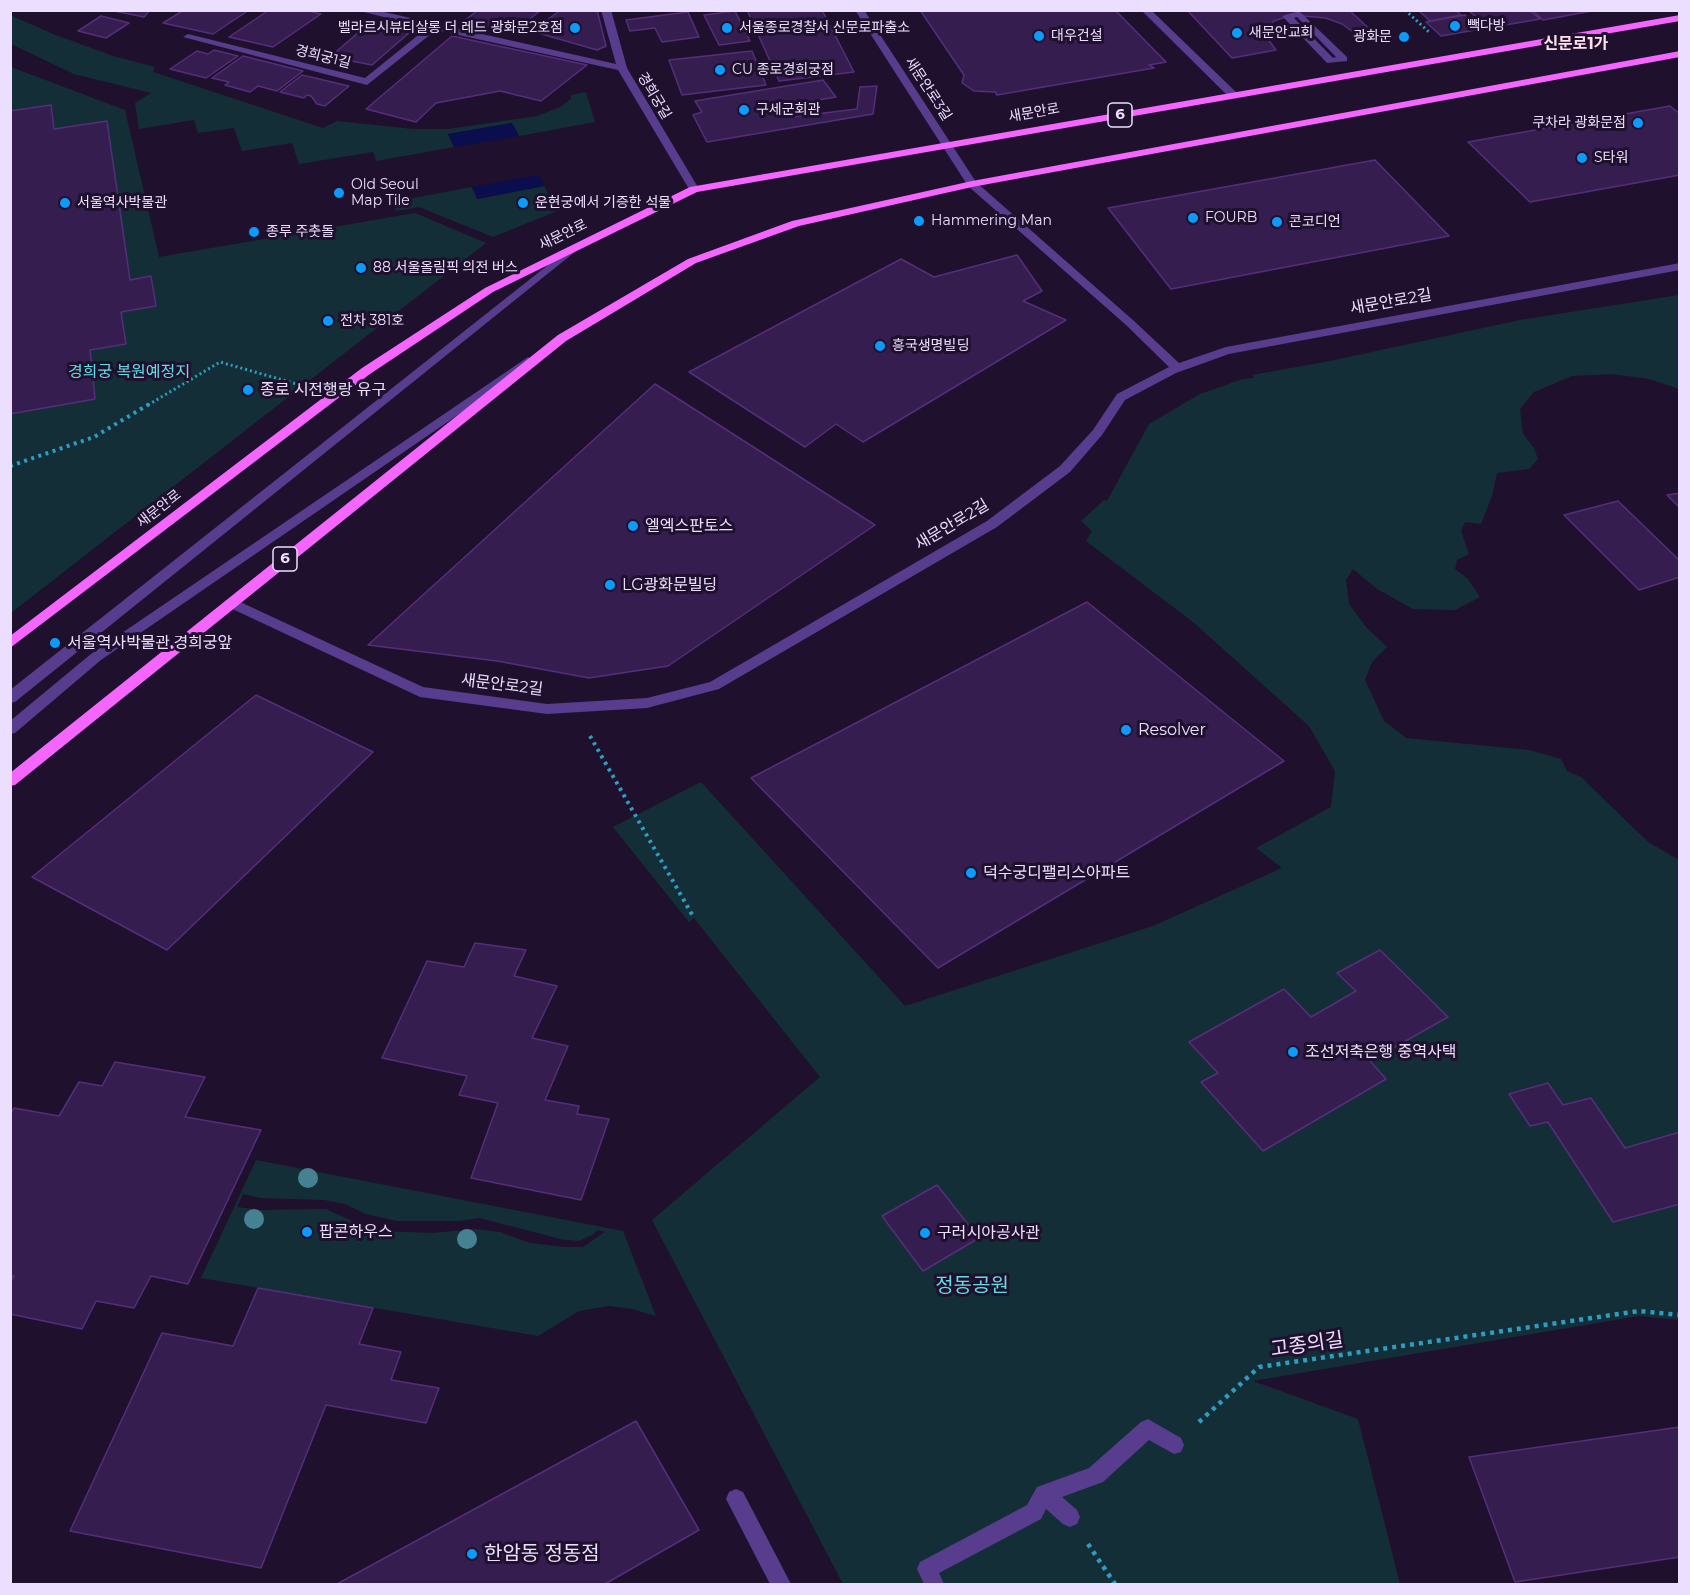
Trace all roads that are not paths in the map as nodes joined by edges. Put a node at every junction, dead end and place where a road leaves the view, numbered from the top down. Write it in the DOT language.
graph roads {
  1 [pos="360,10"];
  2 [pos="606,10"];
  3 [pos="859,10"];
  4 [pos="1145,10"];
  5 [pos="1287,16"];
  6 [pos="1680,18"];
  7 [pos="434,27"];
  8 [pos="188,37"];
  9 [pos="1680,54"];
  10 [pos="622,68"];
  11 [pos="1233,95"];
  12 [pos="946,145"];
  13 [pos="972,184"];
  14 [pos="694,189"];
  15 [pos="572,249"];
  16 [pos="1680,266"];
  17 [pos="562,338"];
  18 [pos="1178,368"];
  19 [pos="231,603"];
  20 [pos="10,642"];
  21 [pos="10,698"];
  22 [pos="10,729"];
  23 [pos="10,782"];
  24 [pos="1174,1445"];
  25 [pos="1044,1494"];
  26 [pos="736,1499"];
  27 [pos="1070,1517"];
  28 [pos="781,1584"];
  29 [pos="933,1584"];
  1 -- 7 [label="street"];
  2 -- 10 [label="street, 경희궁길"];
  3 -- 12 [label="street, 새문안로3길"];
  4 -- 11 [label="street"];
  5 -- 5 [label="street"];
  6 -- 11 [label="main road, 새문안로 / 6"];
  7 -- 8 [label="street, 경희궁1길"];
  7 -- 10 [label="street"];
  9 -- 13 [label="main road, 6"];
  10 -- 14 [label="street, 경희궁길"];
  11 -- 12 [label="main road, 새문안로 / 6"];
  12 -- 13 [label="street, 새문안로3길"];
  12 -- 14 [label="main road, 새문안로 / 6"];
  13 -- 17 [label="main road, 6"];
  13 -- 18 [label="street"];
  14 -- 15 [label="main road, 새문안로 / 6"];
  15 -- 20 [label="main road, 새문안로 / 6"];
  15 -- 21 [label="street"];
  16 -- 18 [label="street, 새문안로2길"];
  17 -- 19 [label="main road, 6"];
  17 -- 22 [label="street"];
  18 -- 19 [label="street, 새문안로2길"];
  19 -- 23 [label="main road, 6"];
  24 -- 25 [label="street"];
  25 -- 27 [label="street"];
  25 -- 29 [label="street"];
  26 -- 28 [label="street"];
}
